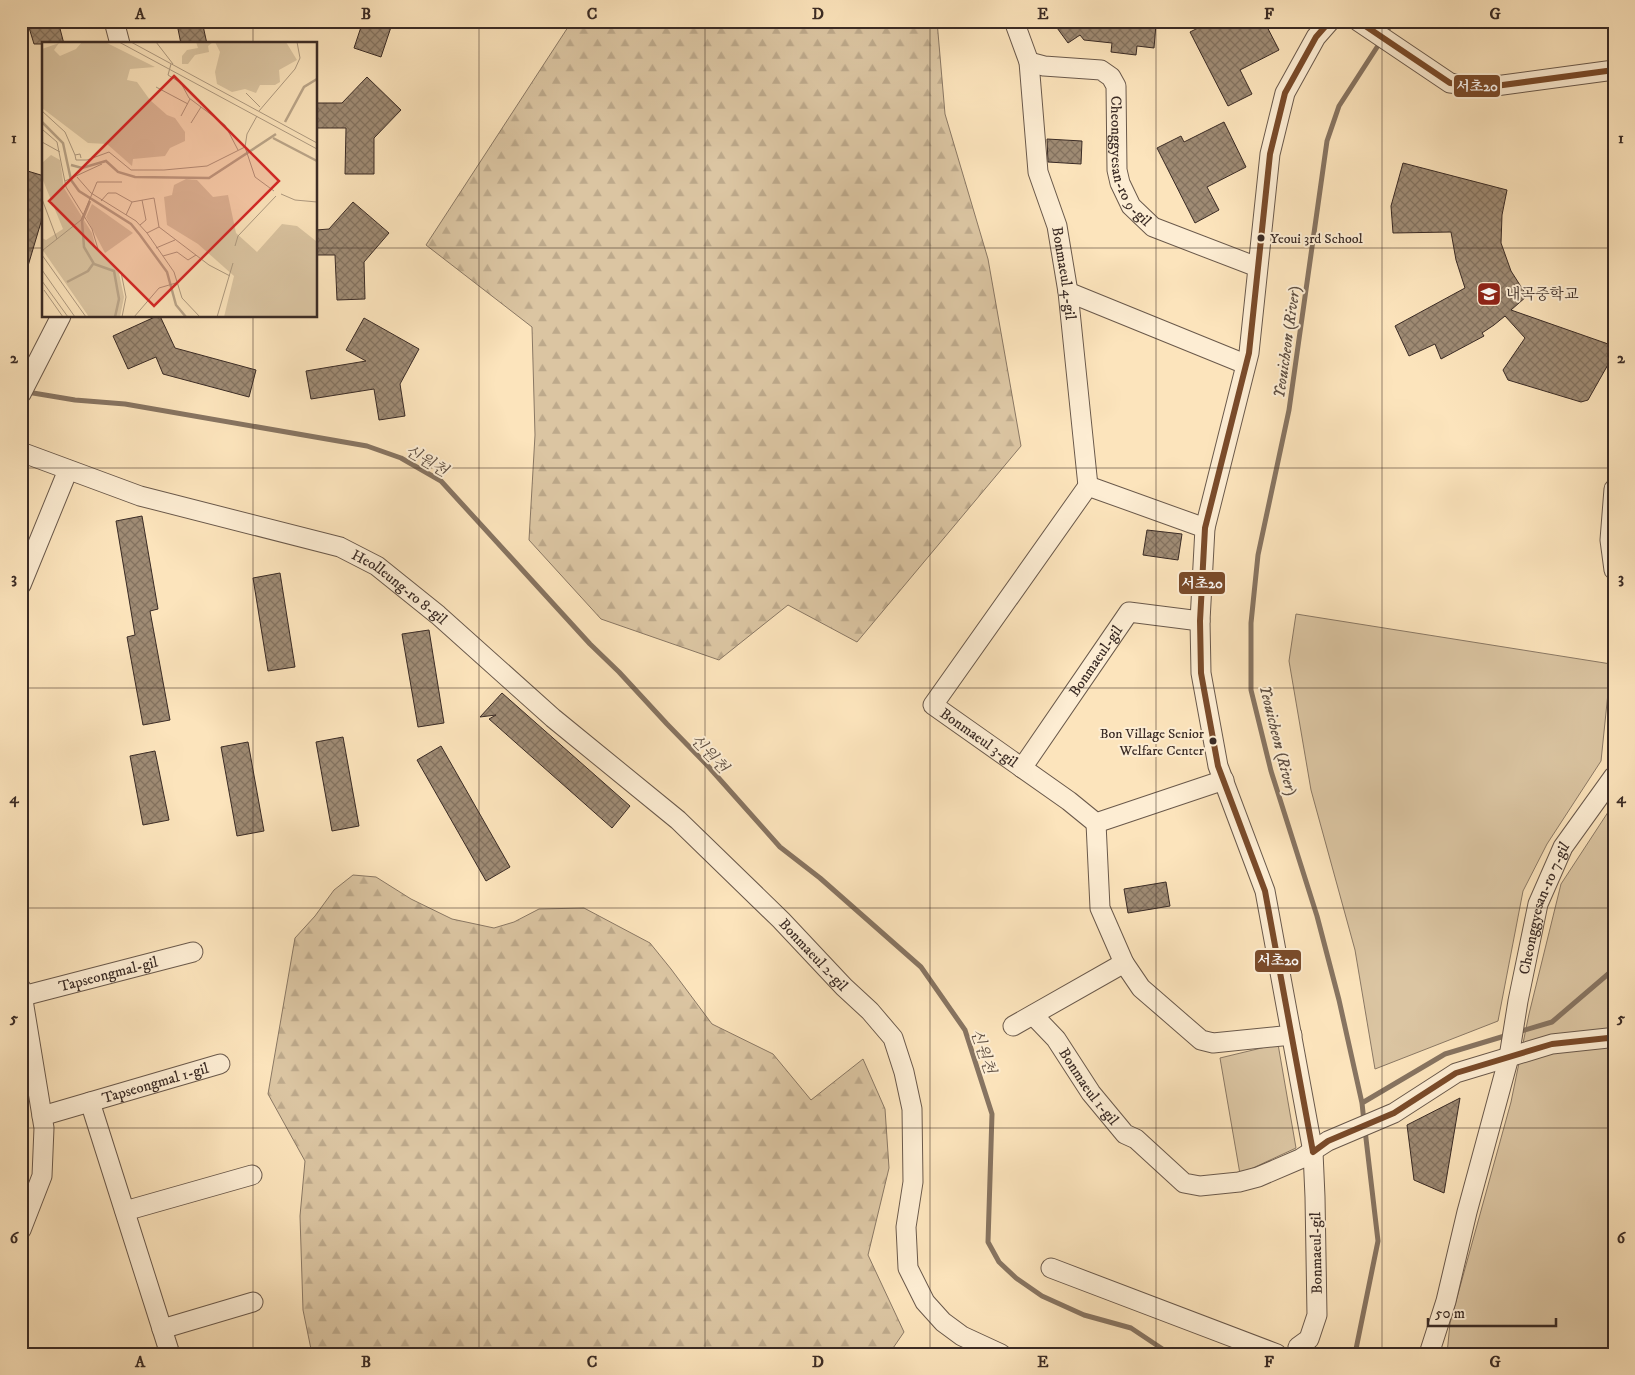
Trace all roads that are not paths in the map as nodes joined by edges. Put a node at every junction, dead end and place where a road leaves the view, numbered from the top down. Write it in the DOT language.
graph roads {
  1 [pos="114,21"];
  2 [pos="1014,21"];
  3 [pos="1330,21"];
  4 [pos="1358,21"];
  5 [pos="119,42"];
  6 [pos="1029,62"];
  7 [pos="1614,70"];
  8 [pos="1257,267"];
  9 [pos="1068,292"];
  10 [pos="60,318"];
  11 [pos="1245,364"];
  12 [pos="21,394"];
  13 [pos="21,452"];
  14 [pos="68,470"];
  15 [pos="1088,486"];
  16 [pos="1614,489"];
  17 [pos="1205,528"];
  18 [pos="1614,570"];
  19 [pos="21,585"];
  20 [pos="1200,621"];
  21 [pos="1022,768"];
  22 [pos="1614,776"];
  23 [pos="1220,782"];
  24 [pos="1096,823"];
  25 [pos="706,848"];
  26 [pos="194,952"];
  27 [pos="1124,963"];
  28 [pos="22,992"];
  29 [pos="1033,1015"];
  30 [pos="1012,1026"];
  31 [pos="1292,1035"];
  32 [pos="1614,1039"];
  33 [pos="1510,1051"];
  34 [pos="220,1064"];
  35 [pos="90,1102"];
  36 [pos="42,1116"];
  37 [pos="1320,1147"];
  38 [pos="252,1175"];
  39 [pos="125,1211"];
  40 [pos="21,1230"];
  41 [pos="1051,1268"];
  42 [pos="253,1302"];
  43 [pos="162,1329"];
  44 [pos="1298,1347"];
  45 [pos="170,1354"];
  46 [pos="1001,1354"];
  47 [pos="1277,1354"];
  48 [pos="1429,1354"];
  1 -- 5 [label="street"];
  2 -- 6 [label="street"];
  3 -- 8 [label="street, Bonmaeul-gil"];
  4 -- 7 [label="street"];
  6 -- 8 [label="street, Cheonggyesan-ro 9-gil"];
  6 -- 9 [label="street, Bonmaeul 4-gil"];
  8 -- 11 [label="street, Bonmaeul-gil"];
  9 -- 11 [label="street"];
  9 -- 15 [label="street, Bonmaeul 4-gil"];
  10 -- 12 [label="street"];
  11 -- 17 [label="street, Bonmaeul-gil"];
  13 -- 14 [label="street, Heolleung-ro 8-gil"];
  14 -- 19 [label="street"];
  14 -- 25 [label="street, Heolleung-ro 8-gil"];
  15 -- 17 [label="street"];
  15 -- 21 [label="street, Bonmaeul 3-gil"];
  16 -- 18 [label="street"];
  17 -- 20 [label="street, Bonmaeul-gil"];
  20 -- 21 [label="street, Bonmaeul-gil"];
  20 -- 23 [label="street, Bonmaeul-gil"];
  21 -- 24 [label="street, Bonmaeul 3-gil"];
  22 -- 33 [label="street, Cheonggyesan-ro 7-gil"];
  23 -- 24 [label="street"];
  23 -- 31 [label="street, Bonmaeul-gil"];
  24 -- 27 [label="street"];
  25 -- 46 [label="street, Bonmaeul 2-gil"];
  26 -- 28 [label="street, Tapseongmal-gil"];
  27 -- 29 [label="street"];
  27 -- 31 [label="street"];
  28 -- 36 [label="street, Tapseongmal-gil"];
  29 -- 30 [label="street"];
  29 -- 37 [label="street, Bonmaeul 1-gil"];
  31 -- 37 [label="street, Bonmaeul-gil"];
  32 -- 33 [label="street"];
  33 -- 37 [label="street, Bonmaeul 1-gil"];
  33 -- 48 [label="street, Cheonggyesan-ro 7-gil"];
  34 -- 35 [label="street, Tapseongmal 1-gil"];
  35 -- 36 [label="street, Tapseongmal 1-gil"];
  35 -- 39 [label="street, Tapseongmal 1-gil"];
  36 -- 40 [label="street, Tapseongmal-gil"];
  37 -- 44 [label="street, Bonmaeul-gil"];
  38 -- 39 [label="street"];
  39 -- 43 [label="street, Tapseongmal 1-gil"];
  41 -- 47 [label="street"];
  42 -- 43 [label="street"];
  43 -- 45 [label="street, Tapseongmal 1-gil"];
}
